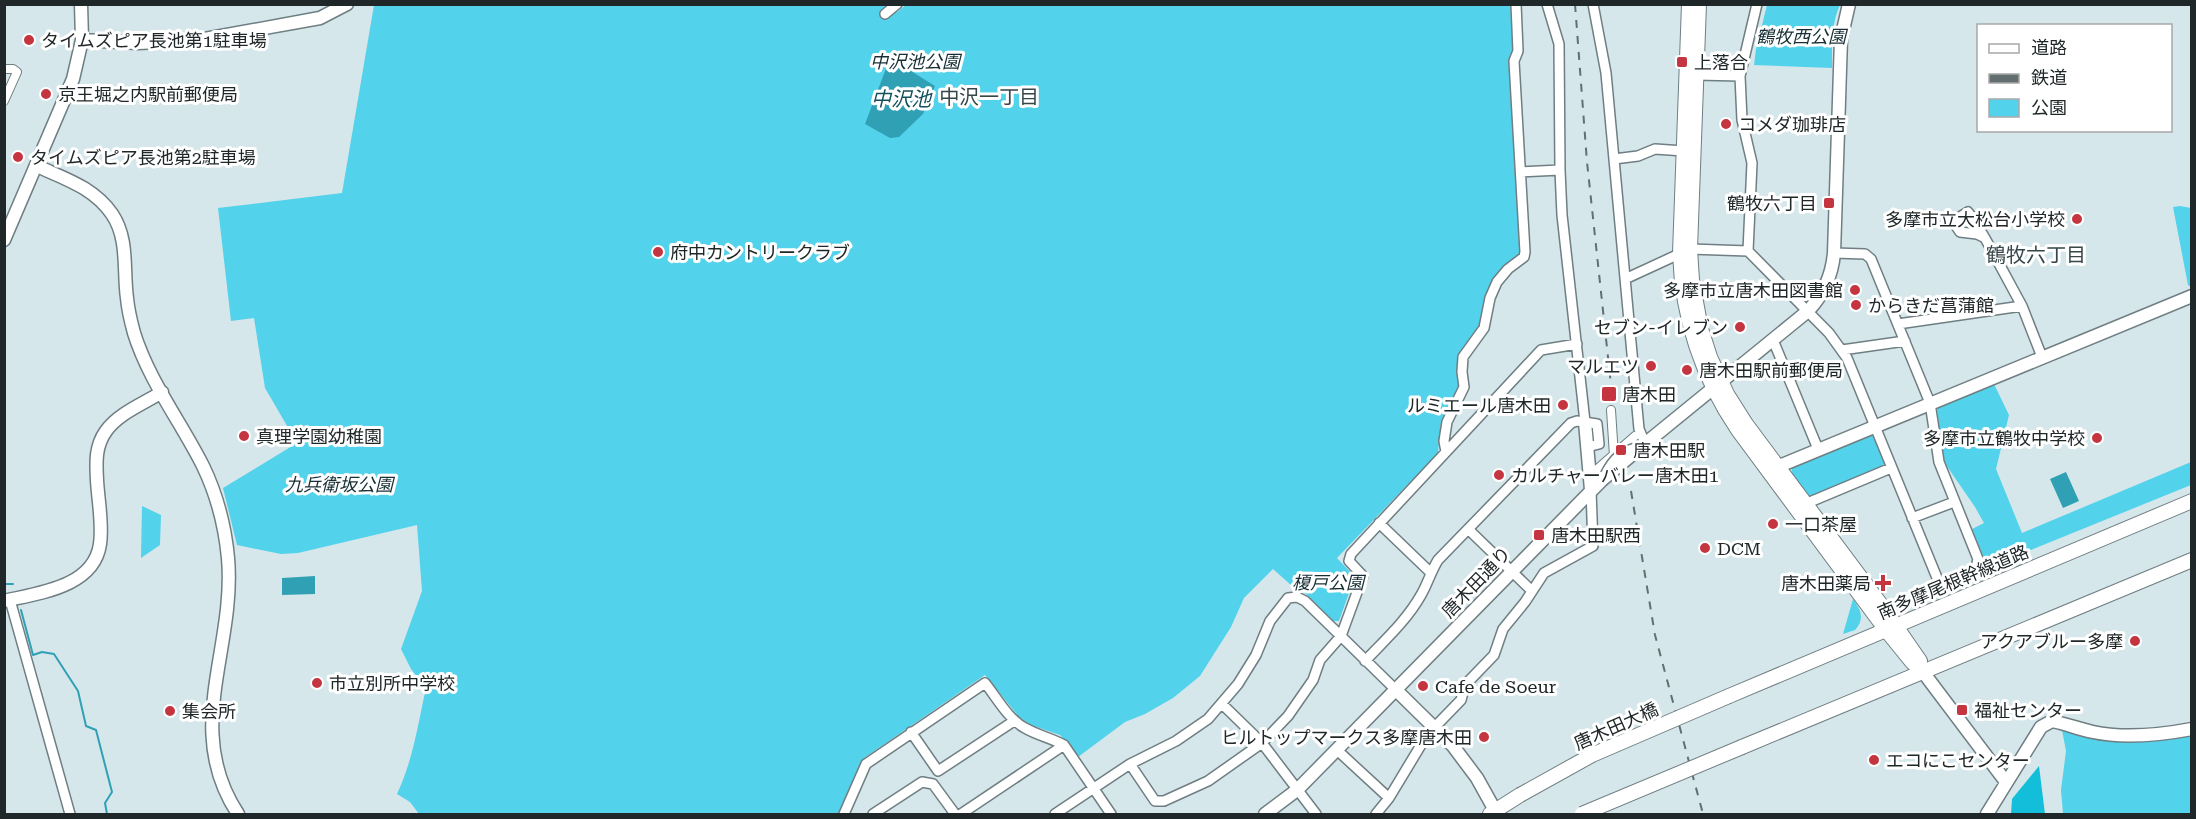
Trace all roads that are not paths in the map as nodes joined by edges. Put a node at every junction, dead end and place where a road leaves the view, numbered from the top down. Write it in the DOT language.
graph roads {
  1 [pos="81,4"];
  2 [pos="347,4"];
  3 [pos="897,4"];
  4 [pos="1516,4"];
  5 [pos="1547,4"];
  6 [pos="1593,4"];
  7 [pos="1689,4"];
  8 [pos="1699,4"];
  9 [pos="1757,4"];
  10 [pos="1849,4"];
  11 [pos="885,14"];
  12 [pos="82,40"];
  13 [pos="4,69"];
  14 [pos="1697,75"];
  15 [pos="1740,76"];
  16 [pos="4,101"];
  17 [pos="1684,151"];
  18 [pos="1614,159"];
  19 [pos="37,166"];
  20 [pos="1560,170"];
  21 [pos="1521,172"];
  22 [pos="1984,238"];
  23 [pos="4,240"];
  24 [pos="1685,251"];
  25 [pos="1748,251"];
  26 [pos="1834,253"];
  27 [pos="1626,279"];
  28 [pos="2192,296"];
  29 [pos="2022,306"];
  30 [pos="1808,311"];
  31 [pos="1898,324"];
  32 [pos="1773,340"];
  33 [pos="1905,340"];
  34 [pos="1577,344"];
  35 [pos="1842,350"];
  36 [pos="2042,357"];
  37 [pos="1717,385"];
  38 [pos="162,392"];
  39 [pos="1930,403"];
  40 [pos="1611,410"];
  41 [pos="1585,422"];
  42 [pos="1875,426"];
  43 [pos="1641,442"];
  44 [pos="1818,449"];
  45 [pos="1446,452"];
  46 [pos="1614,455"];
  47 [pos="1777,466"];
  48 [pos="1891,468"];
  49 [pos="1597,478"];
  50 [pos="1954,501"];
  51 [pos="2192,501"];
  52 [pos="1805,504"];
  53 [pos="1912,518"];
  54 [pos="1379,523"];
  55 [pos="1468,529"];
  56 [pos="2192,560"];
  57 [pos="1512,571"];
  58 [pos="1430,572"];
  59 [pos="1532,591"];
  60 [pos="7,601"];
  61 [pos="1891,628"];
  62 [pos="1341,636"];
  63 [pos="1365,660"];
  64 [pos="1923,672"];
  65 [pos="1396,690"];
  66 [pos="1729,696"];
  67 [pos="1222,704"];
  68 [pos="1014,721"];
  69 [pos="1434,727"];
  70 [pos="2192,729"];
  71 [pos="911,732"];
  72 [pos="1263,743"];
  73 [pos="1064,745"];
  74 [pos="1336,750"];
  75 [pos="1130,765"];
  76 [pos="2006,782"];
  77 [pos="1094,788"];
  78 [pos="1297,790"];
  79 [pos="1389,798"];
  80 [pos="1494,813"];
  81 [pos="70,814"];
  82 [pos="238,814"];
  83 [pos="844,814"];
  84 [pos="873,814"];
  85 [pos="954,814"];
  86 [pos="961,814"];
  87 [pos="1057,814"];
  88 [pos="1111,814"];
  89 [pos="1265,814"];
  90 [pos="1316,814"];
  91 [pos="1376,814"];
  92 [pos="1582,814"];
  93 [pos="1987,814"];
  1 -- 12 [label="street"];
  2 -- 12 [label="street"];
  3 -- 11 [label="street"];
  4 -- 21 [label="street"];
  5 -- 20 [label="street"];
  6 -- 18 [label="street"];
  7 -- 17 [label="main road"];
  8 -- 14 [label="main road"];
  9 -- 15 [label="street"];
  10 -- 26 [label="street, 唐木田通り"];
  12 -- 19 [label="street"];
  13 -- 16 [label="street"];
  14 -- 15 [label="street"];
  14 -- 24 [label="main road"];
  15 -- 25 [label="street"];
  17 -- 18 [label="street"];
  17 -- 24 [label="main road"];
  18 -- 27 [label="street"];
  19 -- 23 [label="street"];
  19 -- 38 [label="street"];
  20 -- 21 [label="street"];
  20 -- 34 [label="street"];
  21 -- 45 [label="street"];
  22 -- 29 [label="street"];
  24 -- 25 [label="street"];
  24 -- 27 [label="street"];
  24 -- 37 [label="main road"];
  25 -- 30 [label="street"];
  26 -- 30 [label="street, 唐木田通り"];
  26 -- 31 [label="street"];
  27 -- 43 [label="street"];
  28 -- 36 [label="street"];
  29 -- 31 [label="street"];
  29 -- 36 [label="street"];
  30 -- 32 [label="street, 唐木田通り"];
  30 -- 35 [label="street"];
  31 -- 33 [label="street"];
  32 -- 37 [label="street, 唐木田通り"];
  32 -- 44 [label="street"];
  33 -- 35 [label="street"];
  33 -- 39 [label="street"];
  34 -- 41 [label="street"];
  34 -- 45 [label="street"];
  35 -- 42 [label="street"];
  36 -- 39 [label="street"];
  37 -- 43 [label="street, 唐木田通り"];
  37 -- 47 [label="main road"];
  37 -- 61 [label="main road"];
  38 -- 60 [label="street"];
  38 -- 82 [label="street"];
  39 -- 42 [label="street"];
  39 -- 50 [label="street"];
  40 -- 46 [label="street"];
  41 -- 49 [label="street"];
  41 -- 55 [label="street"];
  42 -- 44 [label="street"];
  42 -- 48 [label="street"];
  43 -- 46 [label="street"];
  43 -- 49 [label="street, 唐木田通り, bridge"];
  44 -- 47 [label="street"];
  45 -- 54 [label="street"];
  46 -- 49 [label="street"];
  47 -- 52 [label="main road"];
  48 -- 52 [label="street"];
  48 -- 53 [label="street"];
  49 -- 57 [label="street, 唐木田通り"];
  49 -- 59 [label="street"];
  50 -- 53 [label="street"];
  50 -- 53 [label="street"];
  51 -- 61 [label="main road, 南多摩尾根幹線道路"];
  52 -- 61 [label="main road"];
  54 -- 58 [label="street"];
  54 -- 62 [label="street"];
  55 -- 57 [label="street"];
  55 -- 58 [label="street"];
  56 -- 64 [label="main road"];
  57 -- 59 [label="street"];
  57 -- 65 [label="street, 唐木田通り"];
  58 -- 63 [label="street"];
  59 -- 69 [label="street"];
  60 -- 81 [label="street"];
  61 -- 64 [label="main road"];
  61 -- 66 [label="main road, 南多摩尾根幹線道路"];
  62 -- 63 [label="street"];
  62 -- 67 [label="street"];
  62 -- 72 [label="street"];
  63 -- 65 [label="street"];
  64 -- 76 [label="street"];
  64 -- 92 [label="main road, bridge"];
  65 -- 69 [label="street"];
  65 -- 74 [label="street, 唐木田通り"];
  66 -- 80 [label="main road, 唐木田大橋, bridge"];
  67 -- 72 [label="street"];
  67 -- 75 [label="street"];
  68 -- 71 [label="street"];
  68 -- 71 [label="street"];
  68 -- 73 [label="street"];
  69 -- 79 [label="street"];
  69 -- 80 [label="street"];
  70 -- 76 [label="street"];
  71 -- 83 [label="street"];
  72 -- 75 [label="street"];
  72 -- 78 [label="street"];
  73 -- 77 [label="street"];
  73 -- 86 [label="street"];
  74 -- 78 [label="street, 唐木田通り"];
  74 -- 79 [label="street"];
  75 -- 77 [label="street"];
  76 -- 93 [label="street"];
  77 -- 87 [label="street"];
  77 -- 88 [label="street"];
  78 -- 89 [label="street, 唐木田通り"];
  78 -- 90 [label="street"];
  79 -- 91 [label="street"];
  84 -- 85 [label="street"];
}
